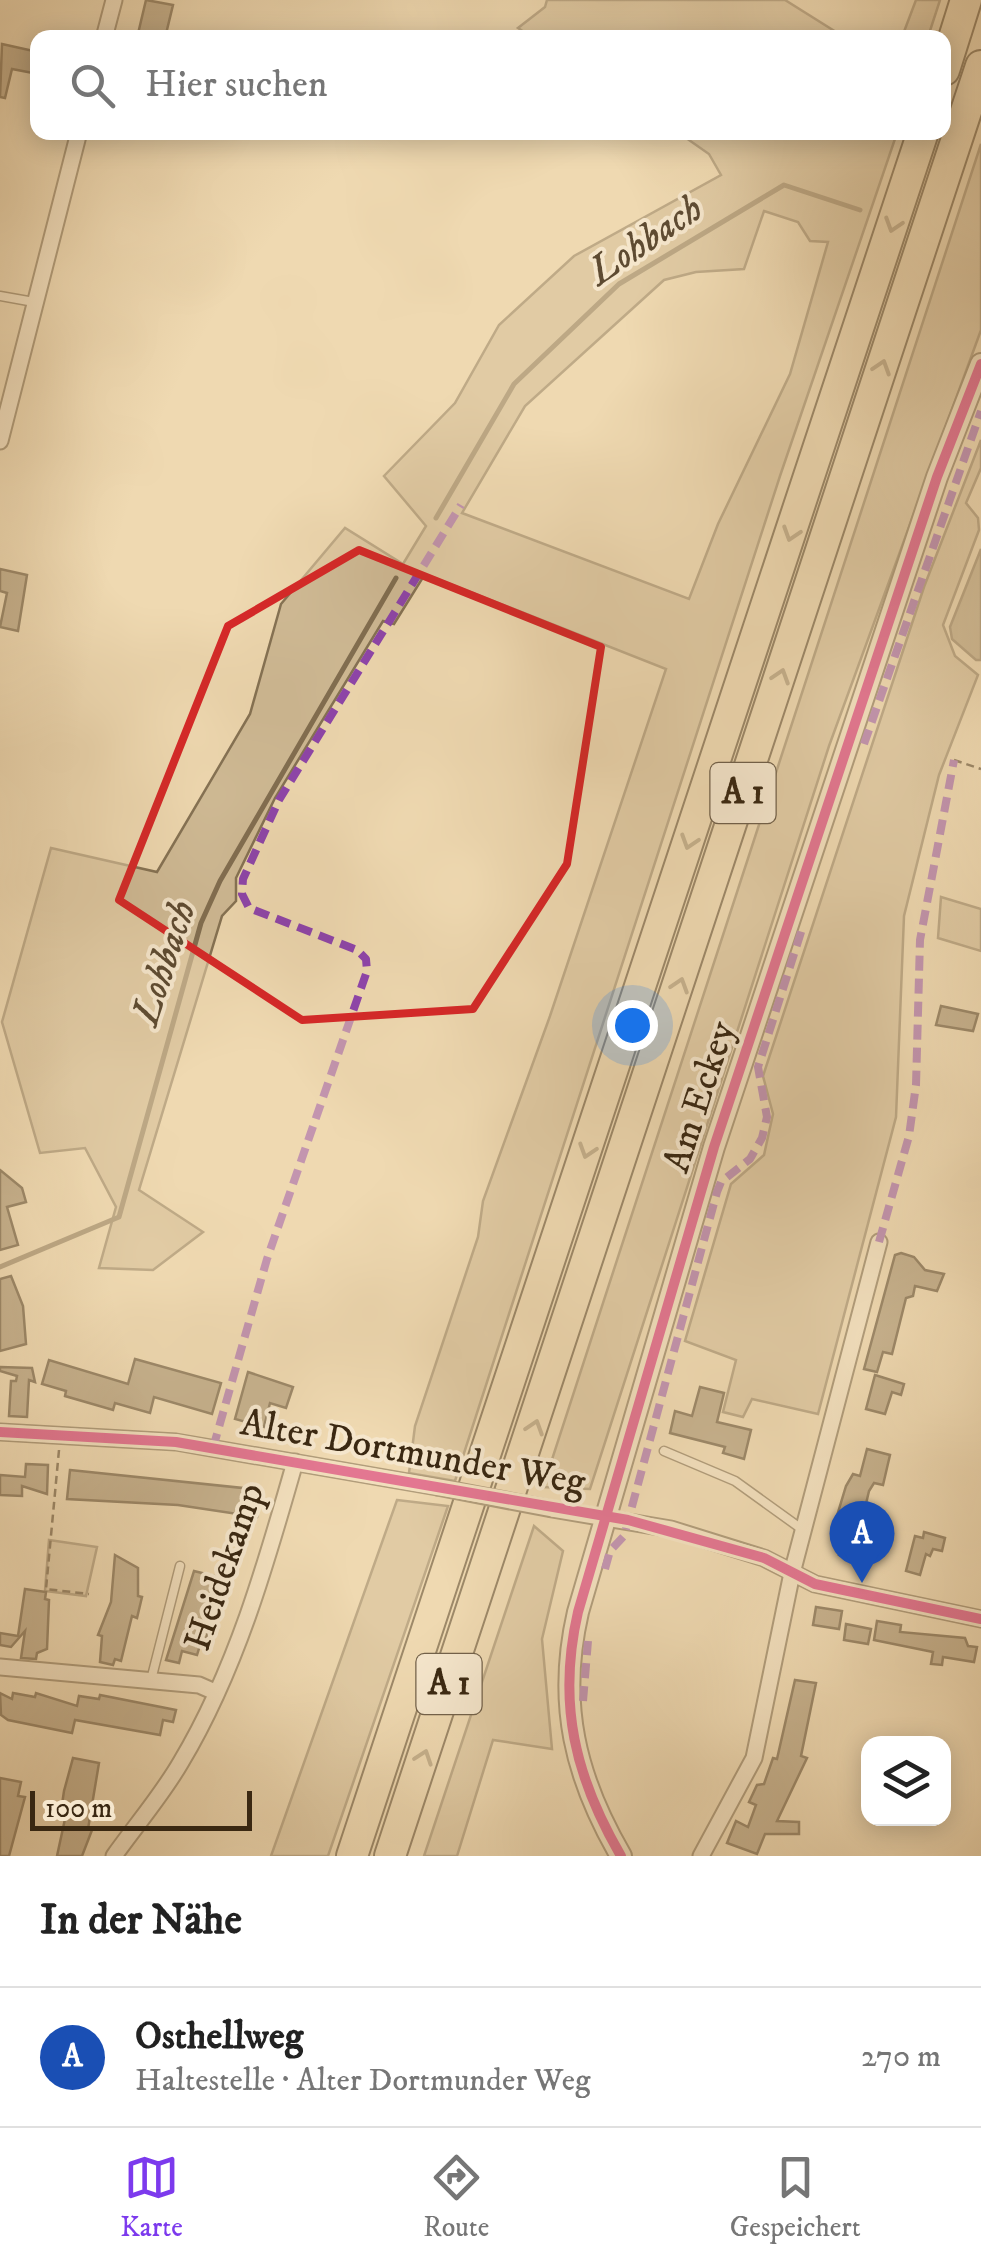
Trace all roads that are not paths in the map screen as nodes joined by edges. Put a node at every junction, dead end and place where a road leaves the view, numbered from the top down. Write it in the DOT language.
graph roads {
  1 [pos="114,0"];
  2 [pos="966,0"];
  3 [pos="106,30"];
  4 [pos="951,48"];
  5 [pos="981,66"];
  6 [pos="77,140"];
  7 [pos="920,140"];
  8 [pos="0,296"];
  9 [pos="34,302"];
  10 [pos="981,364"];
  11 [pos="0,442"];
  12 [pos="879,1242"];
  13 [pos="0,1432"];
  14 [pos="664,1451"];
  15 [pos="295,1462"];
  16 [pos="603,1518"];
  17 [pos="804,1530"];
  18 [pos="180,1566"];
  19 [pos="792,1573"];
  20 [pos="981,1619"];
  21 [pos="0,1667"];
  22 [pos="150,1680"];
  23 [pos="215,1692"];
  24 [pos="392,1854"];
  25 [pos="114,1856"];
  26 [pos="352,1856"];
  27 [pos="621,1856"];
  28 [pos="701,1856"];
  1 -- 3 [label="street"];
  2 -- 4 [label="highway"];
  24 -- 5 [label="highway, A 1, one-way"];
  6 -- 9 [label="street"];
  7 -- 26 [label="highway, A 1, one-way"];
  8 -- 9 [label="lane"];
  9 -- 11 [label="street"];
  10 -- 16 [label="street, Am Eckey"];
  12 -- 17 [label="street"];
  13 -- 15 [label="street, Alter Dortmunder Weg"];
  14 -- 17 [label="lane"];
  15 -- 16 [label="street, Alter Dortmunder Weg, bridge"];
  15 -- 23 [label="street, Heidekamp"];
  16 -- 19 [label="street, Alter Dortmunder Weg"];
  16 -- 27 [label="street, Am Eckey"];
  17 -- 19 [label="street"];
  18 -- 22 [label="lane"];
  19 -- 20 [label="street, Alter Dortmunder Weg"];
  19 -- 28 [label="street"];
  21 -- 22 [label="street, Heidekamp"];
  22 -- 23 [label="street, Heidekamp"];
  23 -- 25 [label="street, Heidekamp"];
}
